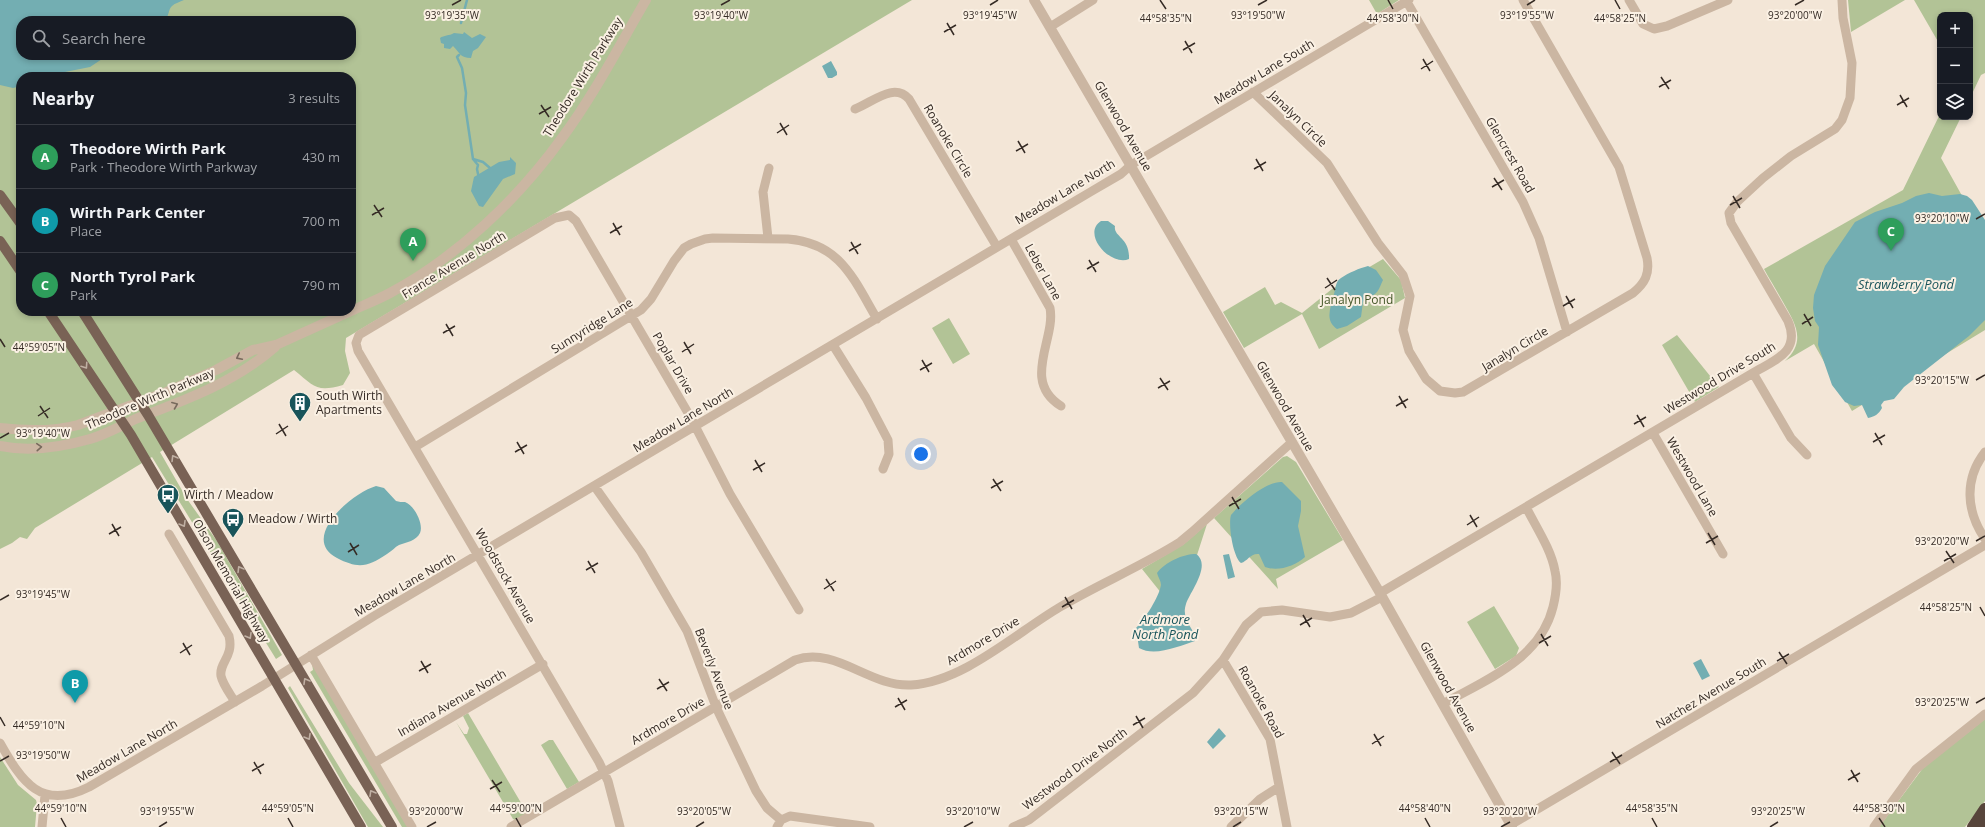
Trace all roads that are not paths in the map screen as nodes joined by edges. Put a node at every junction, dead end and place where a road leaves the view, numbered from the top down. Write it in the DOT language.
graph roads {
  1 [pos="646,0"];
  2 [pos="1034,0"];
  3 [pos="1093,0"];
  4 [pos="1523,0"];
  5 [pos="1629,0"];
  6 [pos="1728,0"];
  7 [pos="1842,0"];
  8 [pos="1408,1"];
  9 [pos="1050,27"];
  10 [pos="1253,92"];
  11 [pos="855,109"];
  12 [pos="1131,165"];
  13 [pos="769,168"];
  14 [pos="0,195"];
  15 [pos="569,215"];
  16 [pos="16,217"];
  17 [pos="768,238"];
  18 [pos="1011,239"];
  19 [pos="0,241"];
  20 [pos="997,247"];
  21 [pos="16,265"];
  22 [pos="356,309"];
  23 [pos="51,316"];
  24 [pos="85,316"];
  25 [pos="340,316"];
  26 [pos="631,316"];
  27 [pos="877,319"];
  28 [pos="1567,332"];
  29 [pos="356,343"];
  30 [pos="833,345"];
  31 [pos="276,346"];
  32 [pos="1753,373"];
  33 [pos="140,402"];
  34 [pos="1061,406"];
  35 [pos="116,412"];
  36 [pos="148,415"];
  37 [pos="124,424"];
  38 [pos="695,427"];
  39 [pos="0,428"];
  40 [pos="1653,433"];
  41 [pos="1292,442"];
  42 [pos="0,446"];
  43 [pos="415,447"];
  44 [pos="1985,452"];
  45 [pos="1807,455"];
  46 [pos="883,469"];
  47 [pos="595,487"];
  48 [pos="1526,508"];
  49 [pos="169,534"];
  50 [pos="1985,539"];
  51 [pos="1985,545"];
  52 [pos="1723,554"];
  53 [pos="479,556"];
  54 [pos="1381,595"];
  55 [pos="799,610"];
  56 [pos="311,655"];
  57 [pos="1223,660"];
  58 [pos="296,664"];
  59 [pos="543,664"];
  60 [pos="274,679"];
  61 [pos="235,702"];
  62 [pos="1443,704"];
  63 [pos="716,708"];
  64 [pos="1985,714"];
  65 [pos="0,743"];
  66 [pos="374,763"];
  67 [pos="604,772"];
  68 [pos="1279,787"];
  69 [pos="45,795"];
  70 [pos="1985,809"];
  71 [pos="779,824"];
  72 [pos="1985,824"];
  73 [pos="1510,826"];
  74 [pos="42,827"];
  75 [pos="360,827"];
  76 [pos="392,827"];
  77 [pos="412,827"];
  78 [pos="511,827"];
  79 [pos="620,827"];
  80 [pos="870,827"];
  81 [pos="1013,827"];
  82 [pos="1231,827"];
  83 [pos="1287,827"];
  84 [pos="1874,827"];
  85 [pos="1973,827"];
  86 [pos="1983,827"];
  1 -- 22 [label="street, Theodore Wirth Parkway"];
  2 -- 9 [label="street, Glenwood Avenue"];
  3 -- 9 [label="street"];
  4 -- 28 [label="street, Janalyn Circle"];
  5 -- 6 [label="street"];
  7 -- 32 [label="street, Westwood Drive South"];
  8 -- 10 [label="street, Meadow Lane South"];
  8 -- 28 [label="street, Glencrest Road"];
  9 -- 12 [label="street, Glenwood Avenue"];
  10 -- 12 [label="street, Meadow Lane South"];
  10 -- 28 [label="street, Janalyn Circle"];
  11 -- 20 [label="street, Roanoke Circle"];
  12 -- 18 [label="street, Meadow Lane North"];
  12 -- 41 [label="street, Glenwood Avenue"];
  13 -- 17 [label="street"];
  14 -- 16 [label="main road"];
  15 -- 26 [label="street, Poplar Drive"];
  15 -- 29 [label="street, France Avenue North"];
  17 -- 26 [label="street, Sunnyridge Lane"];
  17 -- 27 [label="street, Sunnyridge Lane"];
  18 -- 20 [label="street, Meadow Lane North"];
  18 -- 34 [label="street, Leber Lane"];
  19 -- 21 [label="main road"];
  20 -- 27 [label="street, Meadow Lane North"];
  23 -- 35 [label="main road, Olson Memorial Highway, one-way"];
  24 -- 33 [label="main road, Olson Memorial Highway"];
  25 -- 31 [label="street, Theodore Wirth Parkway"];
  26 -- 38 [label="street, Poplar Drive"];
  26 -- 43 [label="street, Sunnyridge Lane"];
  27 -- 30 [label="street, Meadow Lane North"];
  29 -- 43 [label="street, Woodstock Avenue"];
  30 -- 38 [label="street, Meadow Lane North"];
  30 -- 46 [label="street"];
  31 -- 33 [label="street, Theodore Wirth Parkway, one-way"];
  36 -- 31 [label="street, Theodore Wirth Parkway, one-way"];
  32 -- 40 [label="street, Westwood Drive South"];
  32 -- 45 [label="street"];
  33 -- 35 [label="street, Theodore Wirth Parkway"];
  33 -- 36 [label="main road, Olson Memorial Highway"];
  35 -- 37 [label="main road, Olson Memorial Highway"];
  35 -- 39 [label="street, Theodore Wirth Parkway"];
  36 -- 37 [label="street, Theodore Wirth Parkway"];
  58 -- 36 [label="main road, Olson Memorial Highway, one-way"];
  42 -- 37 [label="street, Theodore Wirth Parkway, one-way"];
  37 -- 60 [label="main road, Olson Memorial Highway, one-way"];
  38 -- 47 [label="street, Meadow Lane North"];
  38 -- 55 [label="street, Poplar Drive"];
  40 -- 48 [label="street, Westwood Drive South"];
  40 -- 52 [label="street, Westwood Lane"];
  41 -- 54 [label="street, Glenwood Avenue"];
  41 -- 63 [label="street, Ardmore Drive"];
  43 -- 53 [label="street, Woodstock Avenue"];
  44 -- 50 [label="street"];
  47 -- 53 [label="street, Meadow Lane North"];
  47 -- 63 [label="street, Beverly Avenue"];
  48 -- 54 [label="street, Westwood Drive South"];
  48 -- 62 [label="street"];
  49 -- 61 [label="street"];
  51 -- 73 [label="street, Natchez Avenue South"];
  53 -- 56 [label="street, Meadow Lane North"];
  53 -- 59 [label="street, Woodstock Avenue"];
  54 -- 57 [label="street, Westwood Drive North"];
  54 -- 62 [label="street, Glenwood Avenue"];
  56 -- 58 [label="street, Meadow Lane North"];
  56 -- 66 [label="street"];
  57 -- 68 [label="street, Roanoke Road"];
  57 -- 81 [label="street, Westwood Drive North"];
  58 -- 60 [label="street, Meadow Lane North"];
  76 -- 58 [label="main road, Olson Memorial Highway, one-way"];
  59 -- 66 [label="street, Indiana Avenue North"];
  59 -- 67 [label="street, Woodstock Avenue"];
  60 -- 61 [label="street, Meadow Lane North"];
  60 -- 75 [label="main road, Olson Memorial Highway, one-way"];
  61 -- 69 [label="street, Meadow Lane North"];
  62 -- 73 [label="street, Glenwood Avenue"];
  63 -- 67 [label="street, Ardmore Drive"];
  63 -- 71 [label="street, Beverly Avenue"];
  64 -- 84 [label="street"];
  65 -- 69 [label="street"];
  66 -- 77 [label="street"];
  67 -- 78 [label="street, Ardmore Drive"];
  67 -- 79 [label="street, Woodstock Avenue"];
  68 -- 82 [label="street"];
  68 -- 83 [label="street, Roanoke Road"];
  69 -- 74 [label="street"];
  70 -- 85 [label="highway"];
  71 -- 80 [label="street"];
  72 -- 86 [label="highway"];
}
